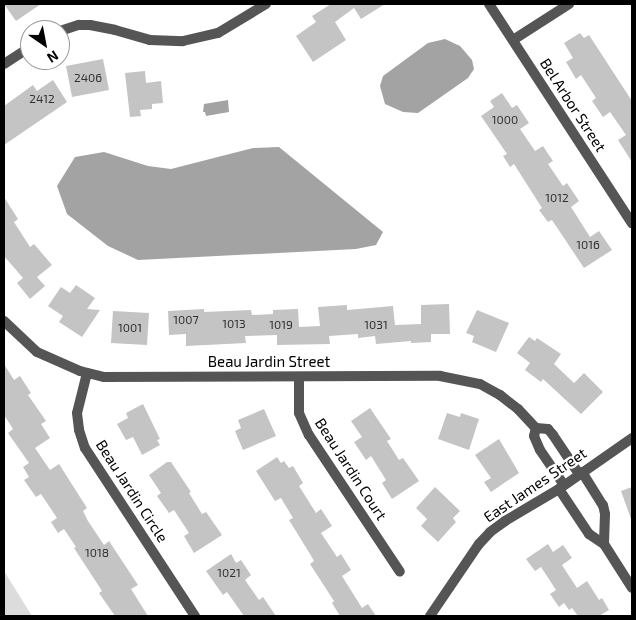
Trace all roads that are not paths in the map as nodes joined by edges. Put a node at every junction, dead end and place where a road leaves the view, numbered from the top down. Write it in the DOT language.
graph roads {
  1 [pos="266,4"];
  2 [pos="489,4"];
  3 [pos="569,4"];
  4 [pos="70,28"];
  5 [pos="513,40"];
  6 [pos="20,54"];
  7 [pos="4,64"];
  8 [pos="632,223"];
  9 [pos="4,321"];
  10 [pos="87,373"];
  11 [pos="299,376"];
  12 [pos="536,428"];
  13 [pos="632,438"];
  14 [pos="580,473"];
  15 [pos="562,487"];
  16 [pos="604,544"];
  17 [pos="400,572"];
  18 [pos="628,572"];
  19 [pos="632,588"];
  20 [pos="195,616"];
  21 [pos="430,616"];
  1 -- 4 [label="street"];
  2 -- 5 [label="street, Bel Arbor Street"];
  3 -- 5 [label="street"];
  5 -- 8 [label="street, Bel Arbor Street"];
  6 -- 7 [label="street"];
  9 -- 10 [label="street, Beau Jardin Street"];
  10 -- 11 [label="street, Beau Jardin Street"];
  10 -- 20 [label="street, Beau Jardin Circle"];
  11 -- 12 [label="street, Beau Jardin Street"];
  11 -- 17 [label="street, Beau Jardin Court"];
  12 -- 14 [label="street"];
  12 -- 15 [label="street"];
  13 -- 14 [label="street, East James Street"];
  14 -- 15 [label="street, East James Street"];
  14 -- 16 [label="street"];
  15 -- 16 [label="street"];
  15 -- 21 [label="street, East James Street"];
  16 -- 18 [label="street"];
  18 -- 19 [label="street"];
}
